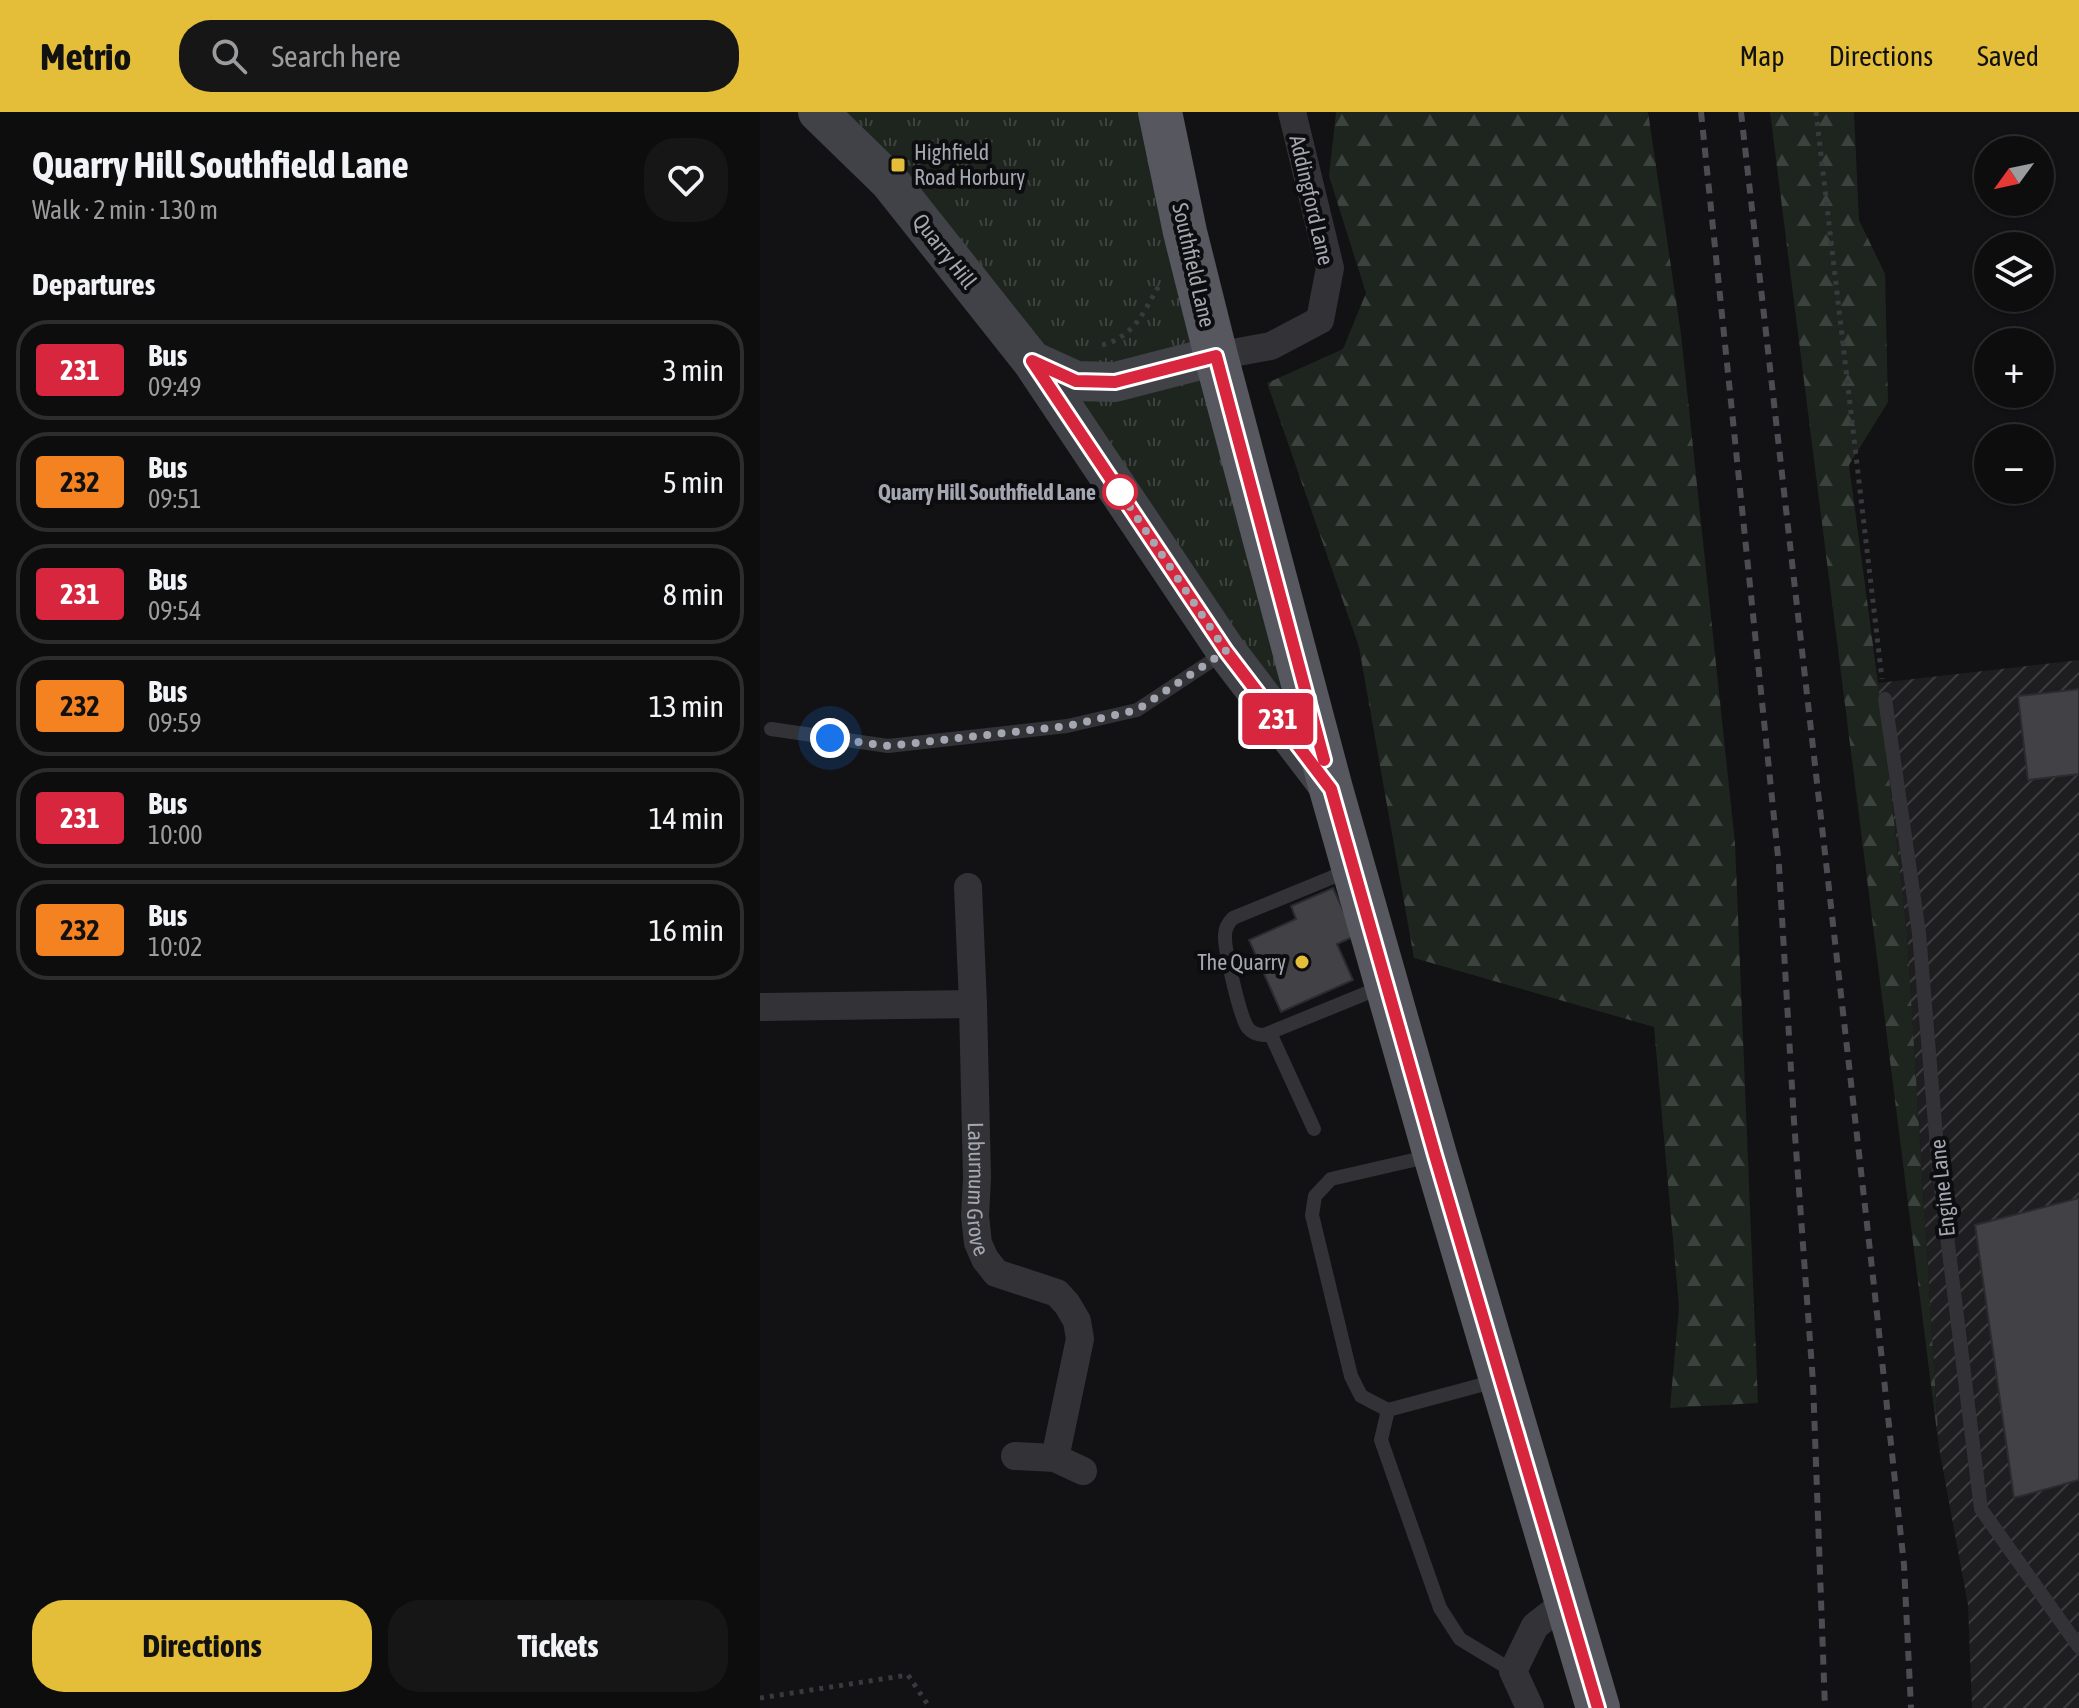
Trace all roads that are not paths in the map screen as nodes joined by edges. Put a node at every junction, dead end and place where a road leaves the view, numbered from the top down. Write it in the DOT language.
graph roads {
  1 [pos="818,112"];
  2 [pos="1160,112"];
  3 [pos="1292,112"];
  4 [pos="1216,356"];
  5 [pos="1032,361"];
  6 [pos="1226,651"];
  7 [pos="1885,699"];
  8 [pos="771,729"];
  9 [pos="1331,789"];
  10 [pos="1354,868"];
  11 [pos="968,887"];
  12 [pos="1387,985"];
  13 [pos="973,1004"];
  14 [pos="760,1007"];
  15 [pos="1270,1033"];
  16 [pos="1314,1129"];
  17 [pos="1435,1155"];
  18 [pos="1501,1379"];
  19 [pos="1388,1410"];
  20 [pos="1015,1456"];
  21 [pos="1055,1458"];
  22 [pos="1083,1471"];
  23 [pos="1567,1601"];
  24 [pos="2079,1647"];
  25 [pos="1513,1671"];
  26 [pos="1530,1708"];
  27 [pos="1598,1708"];
  1 -- 5 [label="main road, Quarry Hill"];
  2 -- 4 [label="highway, Southfield Lane"];
  3 -- 4 [label="street, Addingford Lane"];
  4 -- 5 [label="main road, Quarry Hill"];
  4 -- 9 [label="highway, Southfield Lane"];
  5 -- 6 [label="main road, Quarry Hill"];
  6 -- 8 [label="lane"];
  6 -- 9 [label="main road, Quarry Hill"];
  7 -- 24 [label="lane, Engine Lane"];
  9 -- 10 [label="highway, Quarry Hill"];
  10 -- 12 [label="highway, Quarry Hill"];
  10 -- 15 [label="lane"];
  11 -- 13 [label="street, Laburnum Grove"];
  12 -- 15 [label="lane"];
  12 -- 17 [label="highway, Quarry Hill"];
  13 -- 14 [label="street"];
  13 -- 21 [label="street, Laburnum Grove"];
  15 -- 16 [label="lane"];
  17 -- 18 [label="highway, Quarry Hill"];
  17 -- 19 [label="lane"];
  18 -- 19 [label="lane"];
  18 -- 23 [label="highway, Quarry Hill"];
  19 -- 25 [label="lane"];
  20 -- 21 [label="street"];
  21 -- 22 [label="street"];
  23 -- 25 [label="street"];
  23 -- 27 [label="highway, Quarry Hill"];
  25 -- 26 [label="street"];
}
